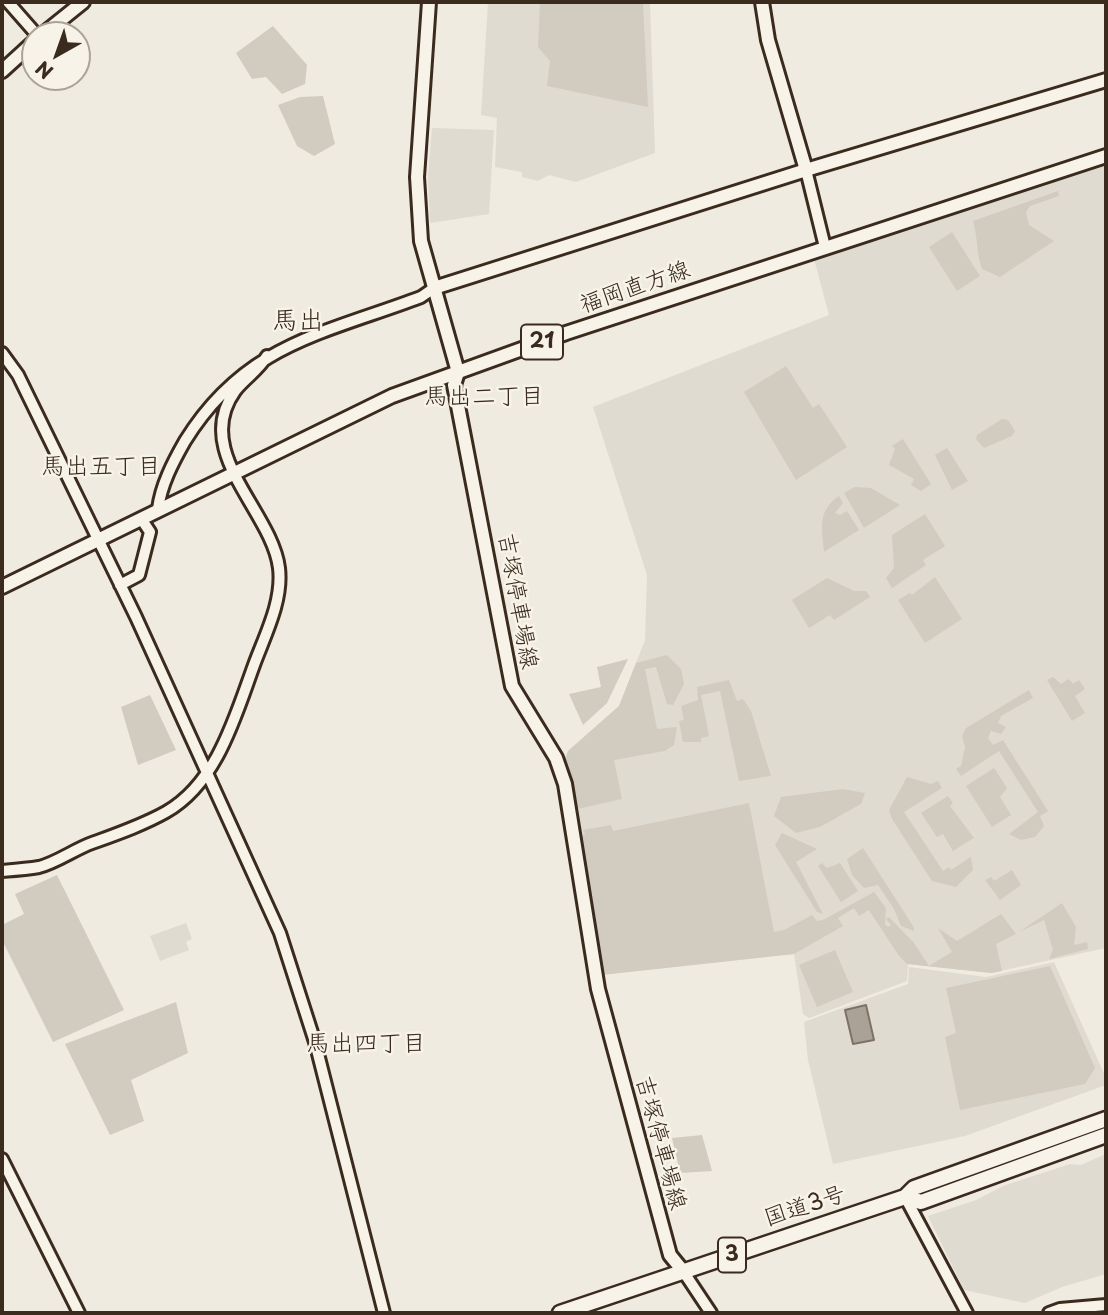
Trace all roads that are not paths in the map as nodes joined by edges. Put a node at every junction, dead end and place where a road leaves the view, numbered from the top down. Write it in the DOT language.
graph roads {
  1 [pos="8,2"];
  2 [pos="83,2"];
  3 [pos="429,2"];
  4 [pos="762,2"];
  5 [pos="26,21"];
  6 [pos="58,21"];
  7 [pos="21,54"];
  8 [pos="2,71"];
  9 [pos="1106,80"];
  10 [pos="1106,156"];
  11 [pos="806,170"];
  12 [pos="825,247"];
  13 [pos="435,288"];
  14 [pos="2,353"];
  15 [pos="267,356"];
  16 [pos="458,372"];
  17 [pos="234,476"];
  18 [pos="158,509"];
  19 [pos="142,520"];
  20 [pos="99,541"];
  21 [pos="120,585"];
  22 [pos="2,587"];
  23 [pos="207,775"];
  24 [pos="2,871"];
  25 [pos="1106,1119"];
  26 [pos="1106,1135"];
  27 [pos="2,1159"];
  28 [pos="905,1197"];
  29 [pos="682,1271"];
  30 [pos="1106,1305"];
  31 [pos="79,1313"];
  32 [pos="384,1313"];
  33 [pos="560,1313"];
  34 [pos="711,1313"];
  35 [pos="967,1313"];
  36 [pos="1049,1313"];
  1 -- 5 [label="street"];
  2 -- 6 [label="main road"];
  3 -- 13 [label="main road, 吉塚停車場線"];
  4 -- 11 [label="main road"];
  7 -- 8 [label="main road"];
  9 -- 11 [label="main road"];
  10 -- 12 [label="main road, 福岡直方線 / 21"];
  11 -- 12 [label="street"];
  11 -- 13 [label="main road"];
  12 -- 16 [label="main road, 福岡直方線 / 21"];
  13 -- 15 [label="street"];
  13 -- 16 [label="main road, 吉塚停車場線"];
  14 -- 20 [label="street"];
  15 -- 17 [label="street"];
  15 -- 18 [label="street"];
  16 -- 17 [label="main road, 福岡直方線 / 21"];
  16 -- 29 [label="main road, 吉塚停車場線"];
  17 -- 18 [label="main road, 福岡直方線 / 21"];
  17 -- 23 [label="street"];
  18 -- 19 [label="main road, 福岡直方線 / 21"];
  19 -- 20 [label="main road, 福岡直方線 / 21"];
  19 -- 21 [label="street"];
  20 -- 21 [label="street"];
  20 -- 22 [label="main road, 福岡直方線 / 21"];
  21 -- 23 [label="street"];
  23 -- 24 [label="street"];
  23 -- 32 [label="street"];
  25 -- 28 [label="highway, 国道3号 / 3"];
  26 -- 28 [label="highway, 国道3号 / 3"];
  27 -- 31 [label="street"];
  28 -- 29 [label="highway, 国道3号 / 3"];
  28 -- 35 [label="street"];
  29 -- 33 [label="highway, 国道3号 / 3"];
  29 -- 34 [label="street"];
  30 -- 36 [label="street"];
}
